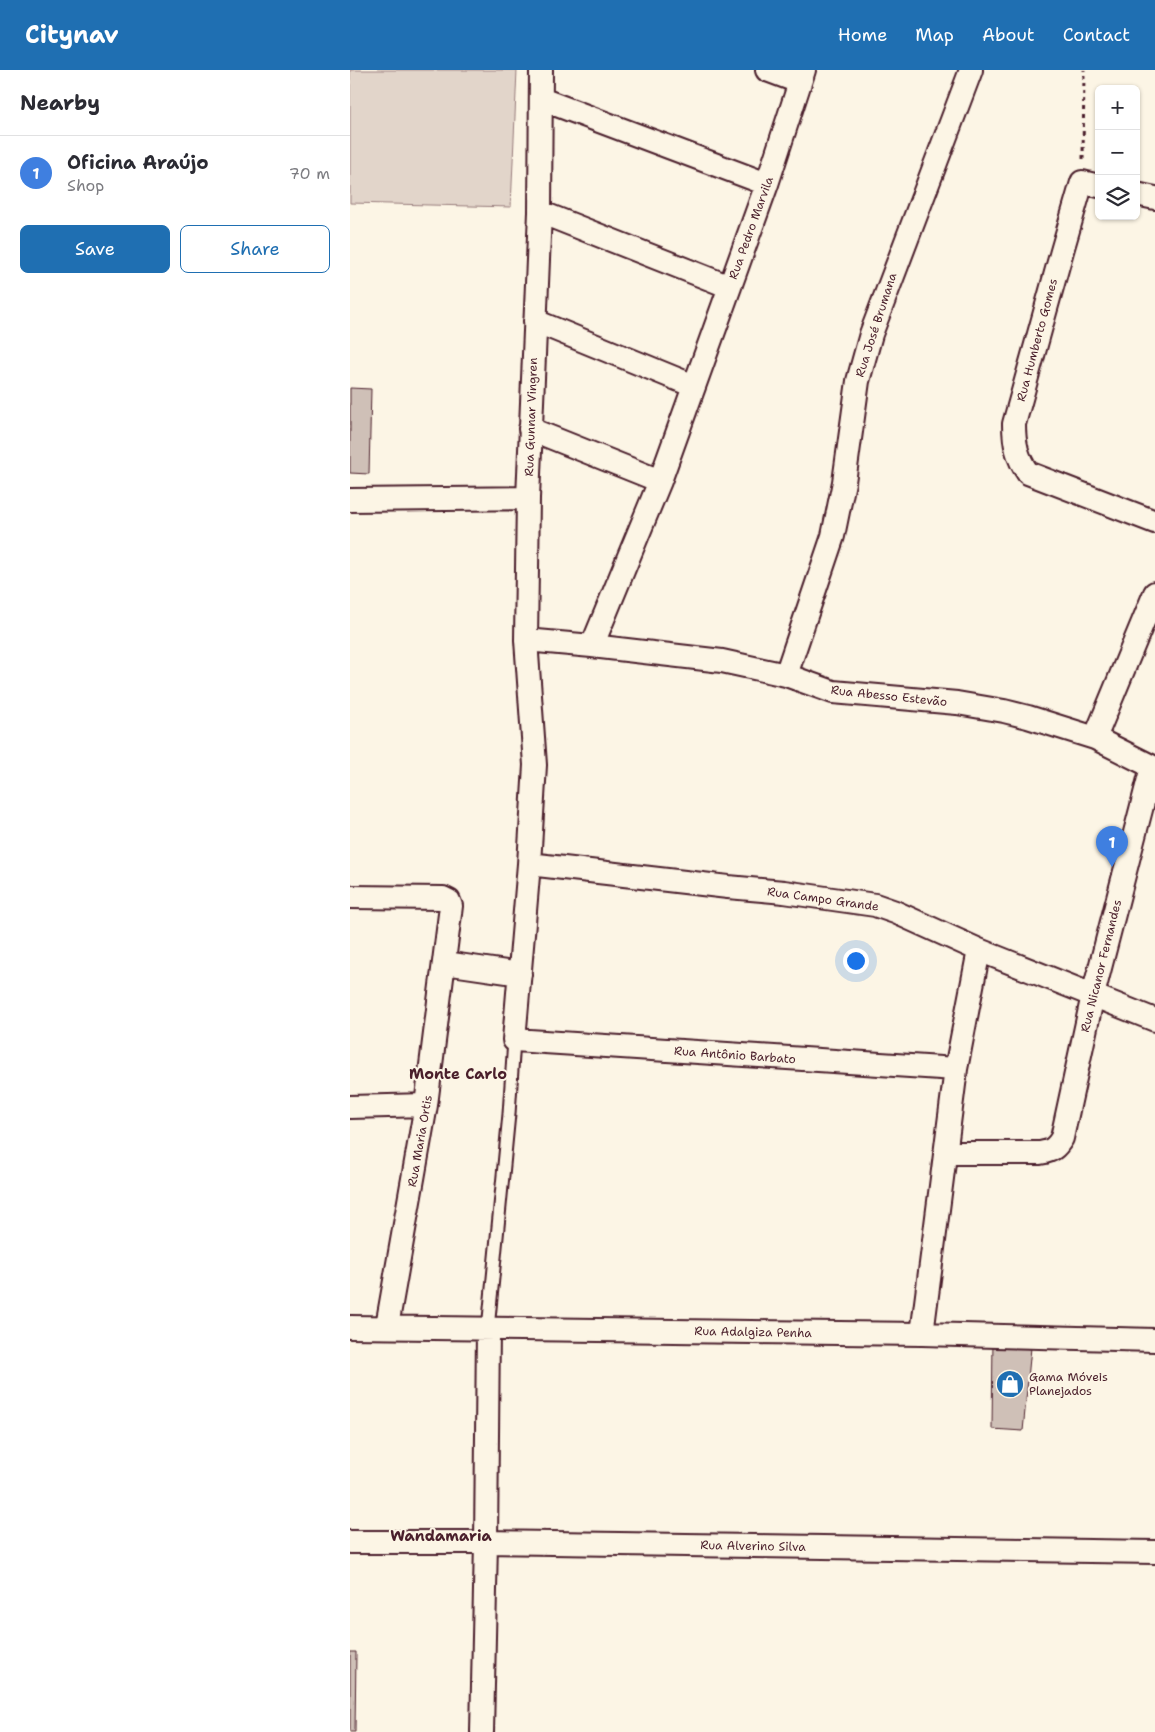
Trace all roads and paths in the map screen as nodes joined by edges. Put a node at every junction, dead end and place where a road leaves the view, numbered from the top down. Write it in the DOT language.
graph roads {
  1 [pos="542,70"];
  2 [pos="767,70"];
  3 [pos="971,70"];
  4 [pos="1084,70"];
  5 [pos="802,76"];
  6 [pos="541,99"];
  7 [pos="767,184"];
  8 [pos="1091,184"];
  9 [pos="1140,195"];
  10 [pos="1155,198"];
  11 [pos="540,212"];
  12 [pos="730,287"];
  13 [pos="535,321"];
  14 [pos="694,386"];
  15 [pos="530,428"];
  16 [pos="660,481"];
  17 [pos="528,498"];
  18 [pos="350,500"];
  19 [pos="1155,522"];
  20 [pos="1155,593"];
  21 [pos="526,640"];
  22 [pos="592,646"];
  23 [pos="786,675"];
  24 [pos="1095,738"];
  25 [pos="1154,768"];
  26 [pos="529,864"];
  27 [pos="350,897"];
  28 [pos="979,950"];
  29 [pos="445,963"];
  30 [pos="520,974"];
  31 [pos="1093,994"];
  32 [pos="1155,1020"];
  33 [pos="514,1040"];
  34 [pos="956,1069"];
  35 [pos="426,1105"];
  36 [pos="350,1108"];
  37 [pos="945,1153"];
  38 [pos="387,1326"];
  39 [pos="350,1327"];
  40 [pos="488,1329"];
  41 [pos="922,1334"];
  42 [pos="1155,1340"];
  43 [pos="350,1542"];
  44 [pos="486,1542"];
  45 [pos="1155,1552"];
  46 [pos="482,1732"];
  1 -- 6 [label="street, Rua Gunnar Vingren"];
  2 -- 5 [label="street"];
  3 -- 23 [label="street, Rua José Brumana"];
  4 -- 8 [label="path"];
  5 -- 7 [label="street, Rua Pedro Marvila"];
  6 -- 7 [label="street"];
  6 -- 11 [label="street, Rua Gunnar Vingren"];
  7 -- 12 [label="street, Rua Pedro Marvila"];
  8 -- 19 [label="street, Rua Humberto Gomes"];
  9 -- 10 [label="street"];
  11 -- 12 [label="street"];
  11 -- 13 [label="street, Rua Gunnar Vingren"];
  12 -- 14 [label="street, Rua Pedro Marvila"];
  13 -- 14 [label="street"];
  13 -- 15 [label="street, Rua Gunnar Vingren"];
  14 -- 16 [label="street, Rua Pedro Marvila"];
  15 -- 16 [label="street"];
  15 -- 17 [label="street, Rua Gunnar Vingren"];
  16 -- 22 [label="street, Rua Pedro Marvila"];
  17 -- 18 [label="street"];
  17 -- 21 [label="street, Rua Gunnar Vingren"];
  20 -- 24 [label="street"];
  21 -- 22 [label="street, Rua Abesso Estevão"];
  21 -- 26 [label="street, Rua Gunnar Vingren"];
  22 -- 23 [label="street, Rua Abesso Estevão"];
  23 -- 24 [label="street, Rua Abesso Estevão"];
  24 -- 25 [label="street, Rua Abesso Estevão"];
  25 -- 31 [label="street, Rua Nicanor Fernandes"];
  26 -- 28 [label="street, Rua Campo Grande"];
  26 -- 30 [label="street, Rua Gunnar Vingren"];
  27 -- 29 [label="street, Rua Maria Ortis"];
  28 -- 31 [label="street, Rua Campo Grande"];
  28 -- 34 [label="street"];
  29 -- 30 [label="street"];
  29 -- 35 [label="street, Rua Maria Ortis"];
  30 -- 33 [label="street, Rua Gunnar Vingren"];
  31 -- 32 [label="street, Rua Campo Grande"];
  31 -- 37 [label="street, Rua Nicanor Fernandes"];
  33 -- 34 [label="street, Rua Antônio Barbato"];
  33 -- 40 [label="lane"];
  34 -- 37 [label="street"];
  35 -- 36 [label="street"];
  35 -- 38 [label="street, Rua Maria Ortis"];
  37 -- 41 [label="street"];
  38 -- 39 [label="street, Rua Adalgiza Penha"];
  38 -- 40 [label="street, Rua Adalgiza Penha"];
  40 -- 41 [label="street, Rua Adalgiza Penha"];
  40 -- 44 [label="street"];
  41 -- 42 [label="street, Rua Adalgiza Penha"];
  43 -- 44 [label="street, Rua Alverino Silva"];
  44 -- 45 [label="street, Rua Alverino Silva"];
  44 -- 46 [label="street"];
}
